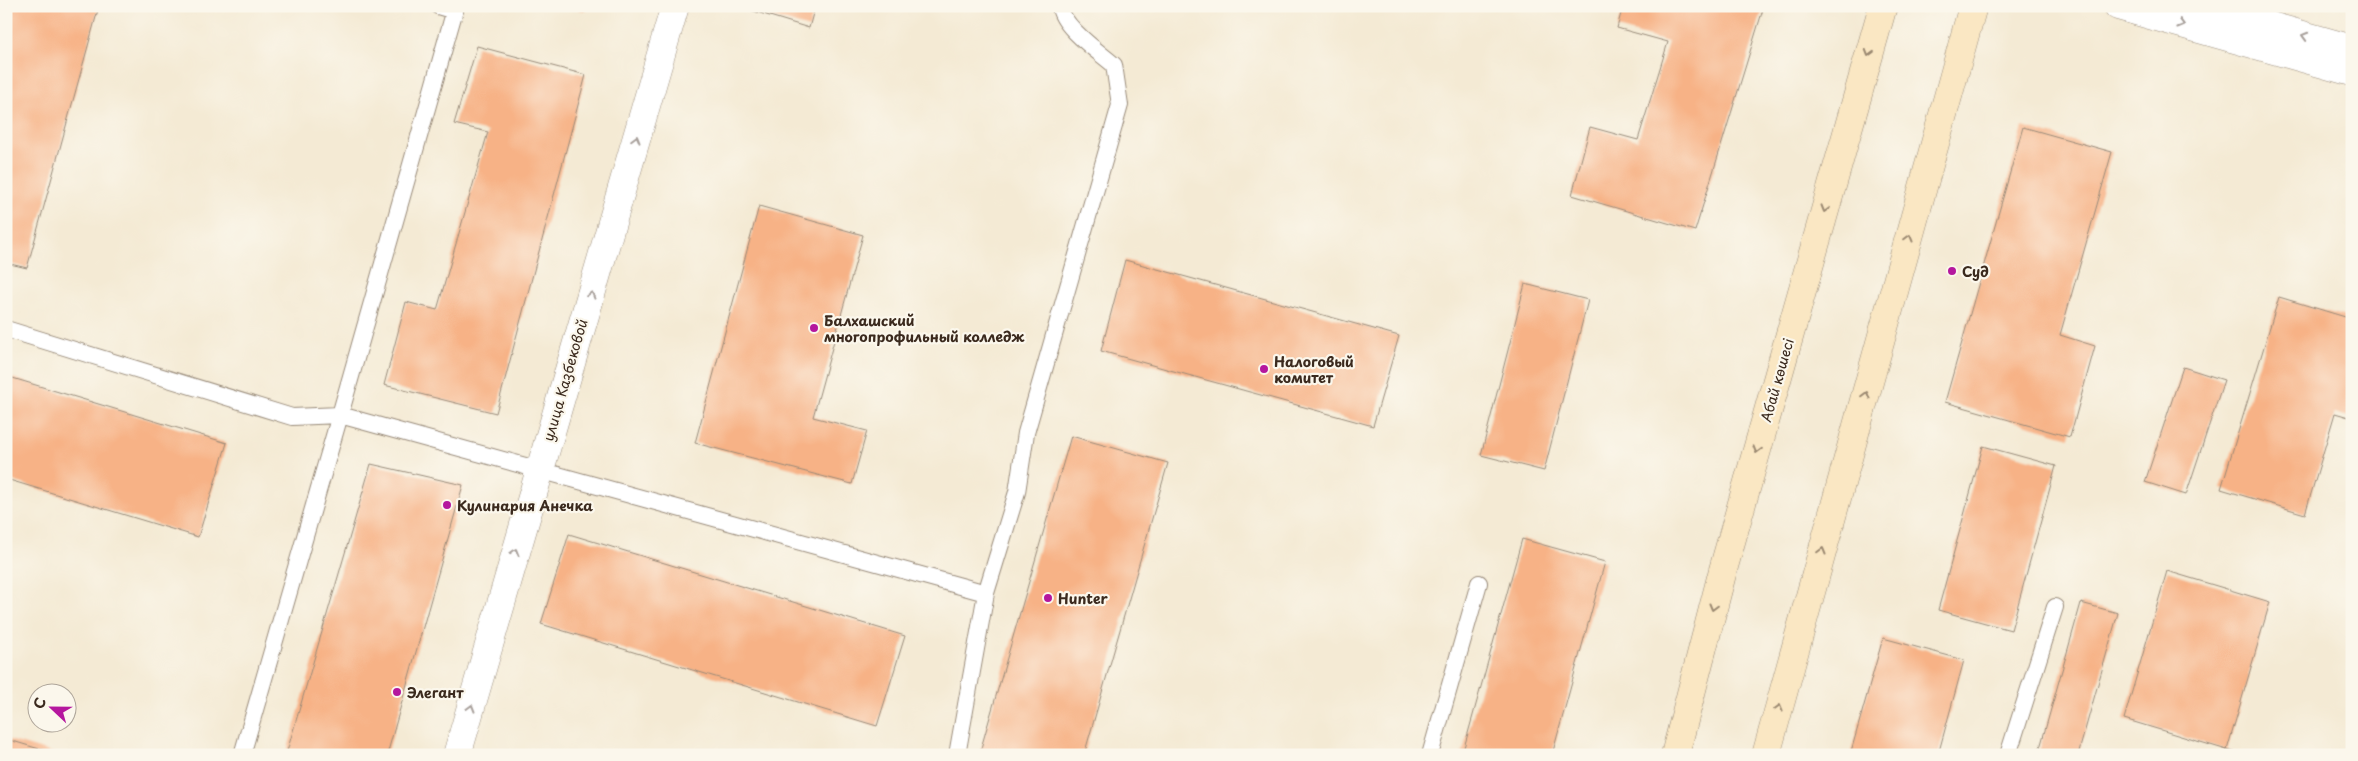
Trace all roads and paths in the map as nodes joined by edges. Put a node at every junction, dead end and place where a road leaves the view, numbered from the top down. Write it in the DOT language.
graph roads {
  1 [pos="438,6"];
  2 [pos="675,6"];
  3 [pos="1060,6"];
  4 [pos="1882,6"];
  5 [pos="1973,6"];
  6 [pos="2118,6"];
  7 [pos="2200,6"];
  8 [pos="456,9"];
  9 [pos="2352,49"];
  10 [pos="2352,72"];
  11 [pos="6,329"];
  12 [pos="340,415"];
  13 [pos="538,471"];
  14 [pos="1480,583"];
  15 [pos="986,593"];
  16 [pos="2055,607"];
  17 [pos="242,755"];
  18 [pos="457,755"];
  19 [pos="957,755"];
  20 [pos="1430,755"];
  21 [pos="1675,755"];
  22 [pos="1766,755"];
  23 [pos="2008,755"];
  1 -- 8 [label="lane"];
  13 -- 2 [label="street, улица Казбековой, one-way"];
  3 -- 15 [label="lane"];
  4 -- 21 [label="main road, Абай көшесі, one-way"];
  22 -- 5 [label="main road, one-way"];
  6 -- 10 [label="street, one-way"];
  9 -- 7 [label="street, one-way"];
  8 -- 12 [label="lane"];
  11 -- 12 [label="lane"];
  12 -- 13 [label="lane"];
  12 -- 17 [label="lane"];
  13 -- 15 [label="lane"];
  18 -- 13 [label="street, улица Казбековой, one-way"];
  14 -- 20 [label="lane"];
  15 -- 19 [label="lane"];
  16 -- 23 [label="lane"];
}
